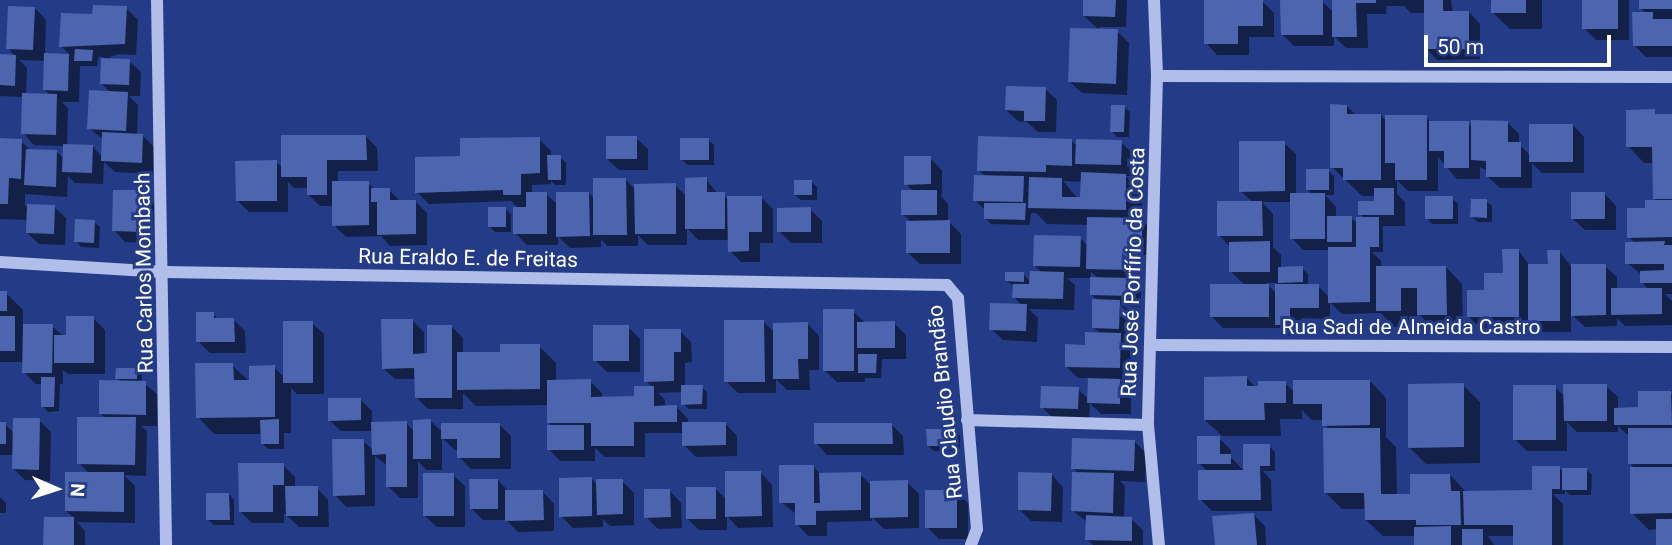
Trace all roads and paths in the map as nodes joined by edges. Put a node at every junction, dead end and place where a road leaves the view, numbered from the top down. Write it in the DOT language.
graph roads {
  1 [pos="157,0"];
  2 [pos="1154,0"];
  3 [pos="1157,76"];
  4 [pos="1672,77"];
  5 [pos="0,262"];
  6 [pos="164,272"];
  7 [pos="935,284"];
  8 [pos="1150,345"];
  9 [pos="1672,347"];
  10 [pos="967,420"];
  11 [pos="1148,425"];
  12 [pos="166,545"];
  13 [pos="971,545"];
  14 [pos="1159,545"];
  1 -- 6 [label="street, Rua Carlos Mombach"];
  2 -- 3 [label="street, Rua José Porfírio da Costa"];
  3 -- 4 [label="street"];
  3 -- 8 [label="street, Rua José Porfírio da Costa"];
  5 -- 6 [label="street, Rua Eraldo E. de Freitas"];
  6 -- 7 [label="street, Rua Eraldo E. de Freitas"];
  6 -- 12 [label="street, Rua Carlos Mombach"];
  7 -- 10 [label="street, Rua Claudio Brandão"];
  8 -- 9 [label="street, Rua Sadi de Almeida Castro"];
  8 -- 11 [label="street, Rua José Porfírio da Costa"];
  10 -- 11 [label="street"];
  10 -- 13 [label="street, Rua Claudio Brandão"];
  11 -- 14 [label="street, Rua José Porfírio da Costa"];
}
